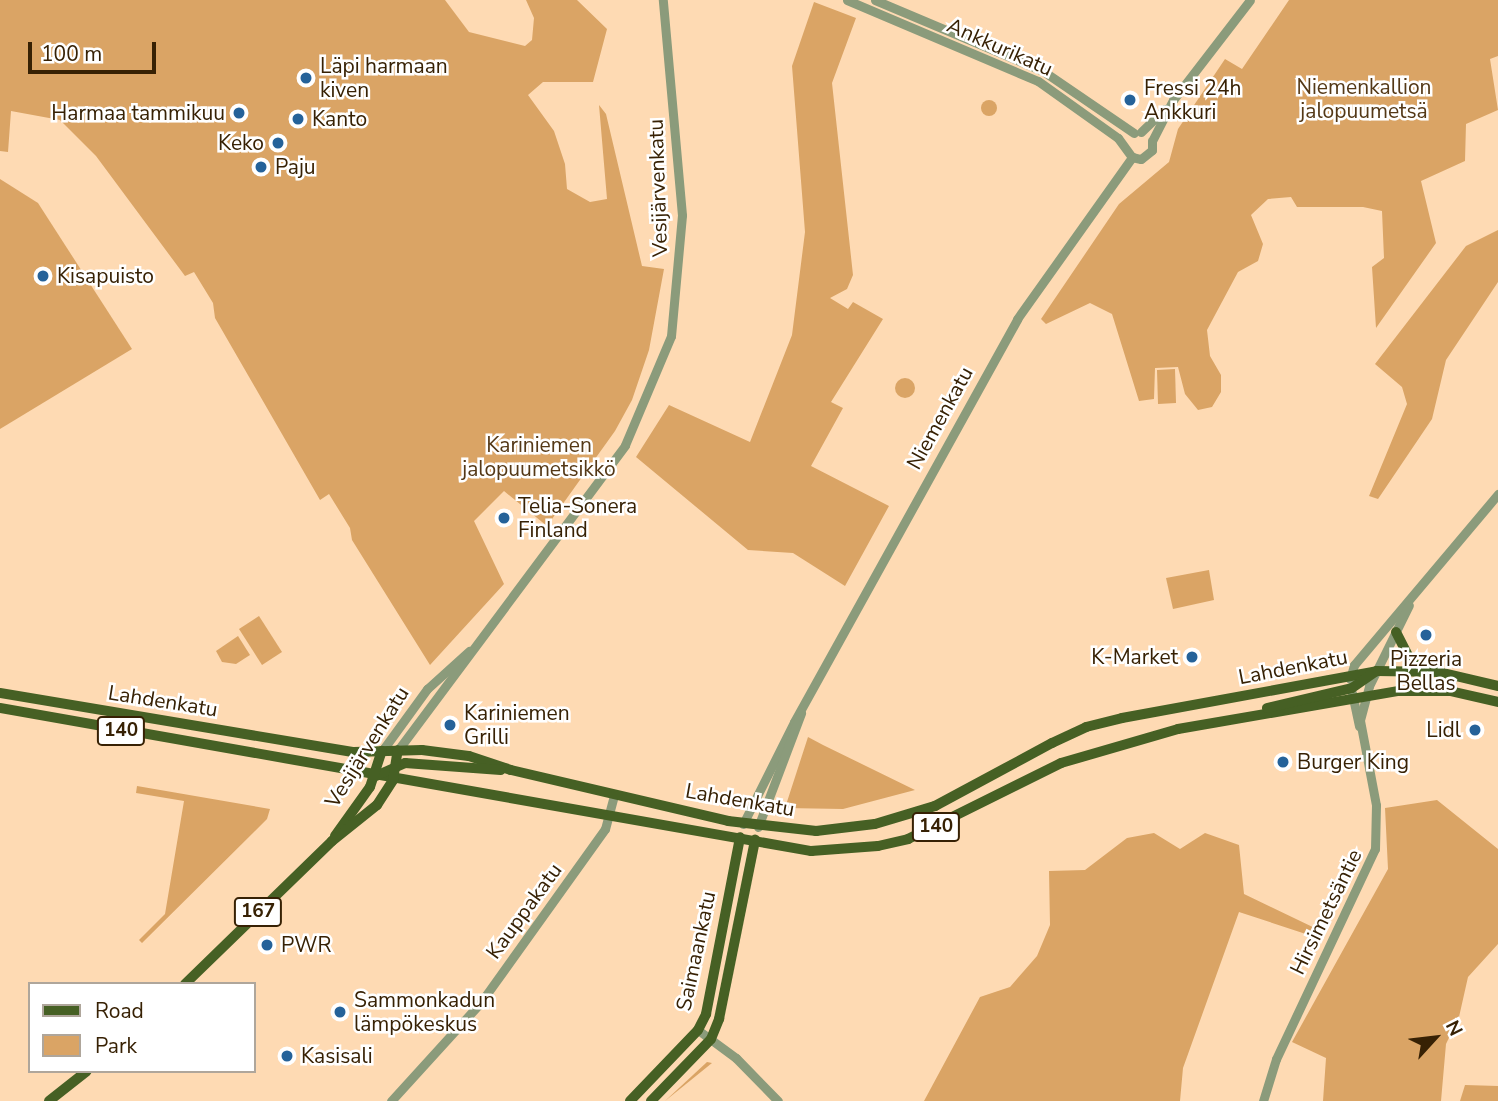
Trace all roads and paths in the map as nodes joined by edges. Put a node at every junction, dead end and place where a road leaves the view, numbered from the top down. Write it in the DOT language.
graph roads {
  1 [pos="663,0"];
  2 [pos="847,0"];
  3 [pos="875,0"];
  4 [pos="1250,0"];
  5 [pos="1173,100"];
  6 [pos="1138,133"];
  7 [pos="1152,141"];
  8 [pos="1126,145"];
  9 [pos="1132,157"];
  10 [pos="1498,494"];
  11 [pos="1409,605"];
  12 [pos="1396,632"];
  13 [pos="470,650"];
  14 [pos="1421,670"];
  15 [pos="1377,671"];
  16 [pos="1350,675"];
  17 [pos="1498,686"];
  18 [pos="0,693"];
  19 [pos="1352,694"];
  20 [pos="1365,697"];
  21 [pos="1498,702"];
  22 [pos="0,708"];
  23 [pos="801,711"];
  24 [pos="1361,731"];
  25 [pos="382,751"];
  26 [pos="398,751"];
  27 [pos="396,764"];
  28 [pos="511,770"];
  29 [pos="376,776"];
  30 [pos="393,779"];
  31 [pos="614,795"];
  32 [pos="610,815"];
  33 [pos="743,824"];
  34 [pos="758,827"];
  35 [pos="332,841"];
  36 [pos="739,841"];
  37 [pos="754,844"];
  38 [pos="187,982"];
  39 [pos="698,1030"];
  40 [pos="711,1039"];
  41 [pos="84,1073"];
  42 [pos="49,1101"];
  43 [pos="391,1101"];
  44 [pos="630,1101"];
  45 [pos="651,1101"];
  46 [pos="778,1101"];
  47 [pos="1263,1101"];
  1 -- 13 [label="street, Vesijärvenkatu"];
  2 -- 8 [label="street, Ankkurikatu"];
  3 -- 6 [label="street, Ankkurikatu"];
  4 -- 5 [label="street"];
  5 -- 6 [label="street"];
  5 -- 7 [label="street"];
  6 -- 7 [label="street"];
  6 -- 8 [label="street"];
  7 -- 9 [label="street"];
  8 -- 9 [label="street"];
  9 -- 23 [label="street, Niemenkatu"];
  10 -- 11 [label="street"];
  11 -- 12 [label="street, Hirsimetsäntie"];
  11 -- 16 [label="street"];
  12 -- 14 [label="main road"];
  12 -- 15 [label="street, Hirsimetsäntie"];
  13 -- 25 [label="street, Vesijärvenkatu"];
  13 -- 26 [label="street, Vesijärvenkatu"];
  14 -- 15 [label="main road, Lahdenkatu / 140"];
  14 -- 17 [label="main road, Lahdenkatu / 140"];
  15 -- 16 [label="main road, Lahdenkatu / 140"];
  15 -- 19 [label="main road"];
  15 -- 20 [label="street, Hirsimetsäntie"];
  16 -- 19 [label="street, Hirsimetsäntie"];
  16 -- 34 [label="main road, Lahdenkatu / 140"];
  18 -- 25 [label="main road, Lahdenkatu / 140"];
  19 -- 20 [label="main road, Lahdenkatu"];
  19 -- 24 [label="street, Hirsimetsäntie"];
  19 -- 37 [label="main road, Lahdenkatu / 140"];
  20 -- 21 [label="main road, Lahdenkatu"];
  20 -- 24 [label="street, Hirsimetsäntie"];
  22 -- 29 [label="main road, Lahdenkatu / 140"];
  23 -- 33 [label="street, Niemenkatu"];
  23 -- 34 [label="street, Niemenkatu"];
  24 -- 47 [label="street, Hirsimetsäntie"];
  25 -- 26 [label="main road, Lahdenkatu / 140"];
  25 -- 29 [label="main road, Vesijärvenkatu / 167"];
  26 -- 27 [label="main road, Vesijärvenkatu / 167"];
  26 -- 28 [label="main road, Lahdenkatu / 140"];
  27 -- 28 [label="main road"];
  27 -- 29 [label="main road"];
  27 -- 30 [label="main road, Vesijärvenkatu / 167"];
  28 -- 31 [label="main road, Lahdenkatu / 140"];
  29 -- 30 [label="main road, Lahdenkatu / 140"];
  29 -- 35 [label="main road, Vesijärvenkatu / 167"];
  30 -- 32 [label="main road, Lahdenkatu / 140"];
  30 -- 35 [label="main road, Vesijärvenkatu / 167"];
  31 -- 32 [label="street, Kauppakatu"];
  31 -- 33 [label="main road, Lahdenkatu / 140"];
  32 -- 36 [label="main road, Lahdenkatu / 140"];
  32 -- 43 [label="street, Kauppakatu"];
  33 -- 34 [label="main road, Lahdenkatu / 140"];
  33 -- 36 [label="main road, Saimaankatu"];
  34 -- 37 [label="main road, Niemenkatu"];
  35 -- 38 [label="main road, Vesijärvenkatu / 167"];
  36 -- 37 [label="main road, Lahdenkatu / 140"];
  36 -- 39 [label="main road, Saimaankatu"];
  37 -- 40 [label="main road, Saimaankatu"];
  39 -- 40 [label="street"];
  39 -- 44 [label="main road, Saimaankatu"];
  40 -- 45 [label="main road, Saimaankatu"];
  40 -- 46 [label="street"];
  41 -- 42 [label="main road"];
}
